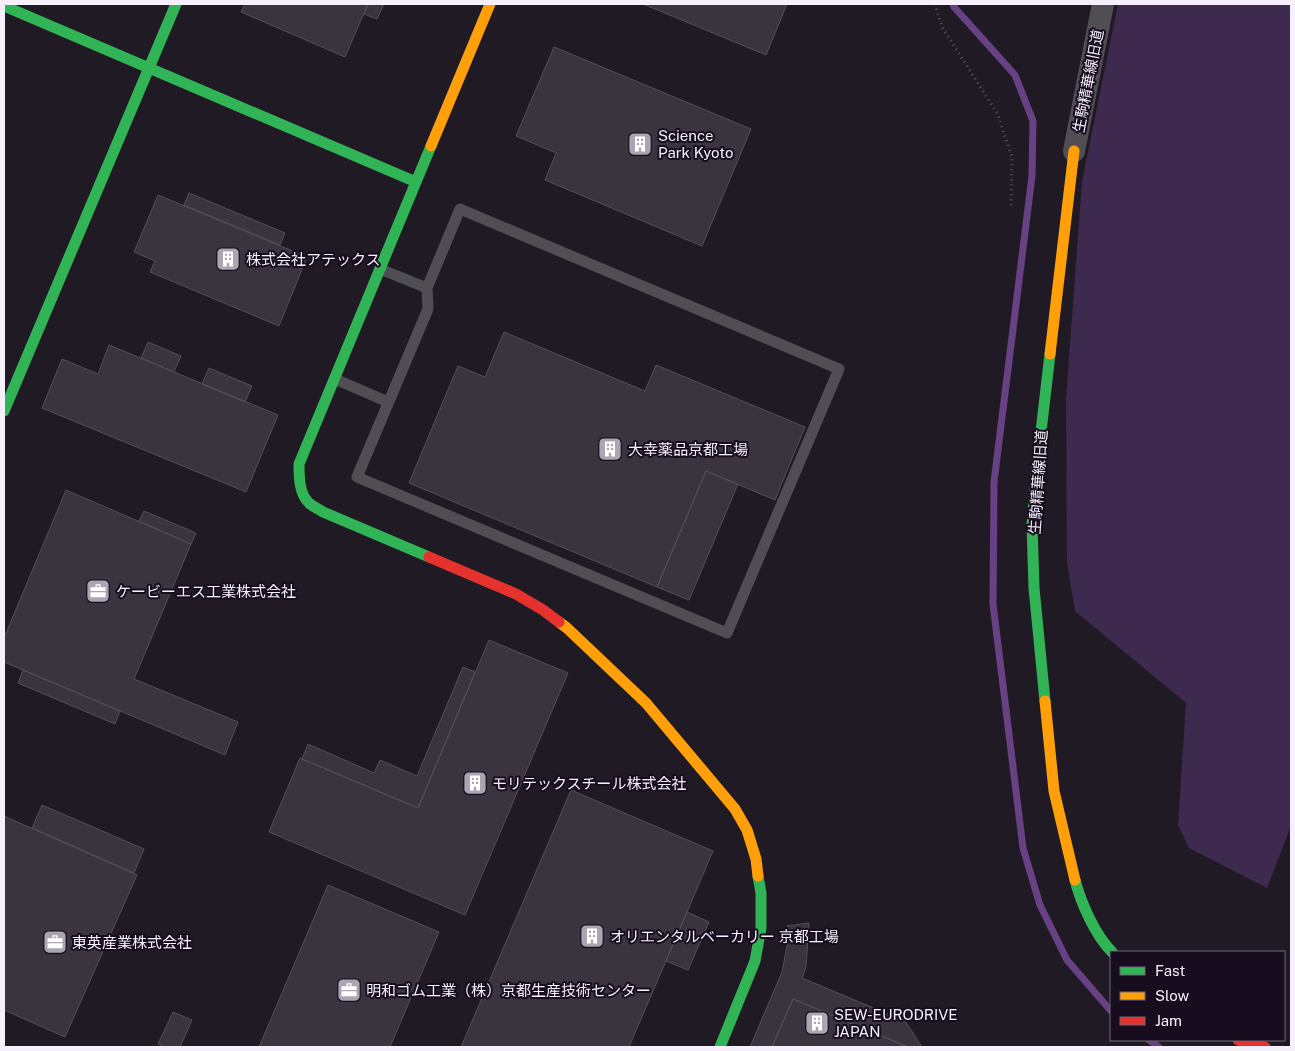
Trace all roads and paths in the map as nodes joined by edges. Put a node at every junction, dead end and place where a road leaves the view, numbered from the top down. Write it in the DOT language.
graph roads {
  1 [pos="176,4"];
  2 [pos="490,4"];
  3 [pos="935,4"];
  4 [pos="1103,4"];
  5 [pos="4,6"];
  6 [pos="149,68"];
  7 [pos="1074,151"];
  8 [pos="416,182"];
  9 [pos="1011,206"];
  10 [pos="380,268"];
  11 [pos="427,288"];
  12 [pos="335,379"];
  13 [pos="388,402"];
  14 [pos="4,411"];
  15 [pos="1111,951"];
  16 [pos="1242,1041"];
  17 [pos="720,1047"];
  18 [pos="1265,1047"];
  1 -- 6 [label="street"];
  2 -- 8 [label="street"];
  3 -- 9 [label="path"];
  4 -- 7 [label="street, 生駒精華線旧道"];
  5 -- 6 [label="street"];
  6 -- 8 [label="street"];
  6 -- 14 [label="street"];
  7 -- 15 [label="street, 生駒精華線旧道"];
  8 -- 10 [label="street"];
  10 -- 11 [label="lane"];
  10 -- 12 [label="street"];
  11 -- 13 [label="lane"];
  11 -- 13 [label="lane"];
  12 -- 13 [label="lane"];
  12 -- 17 [label="street"];
  16 -- 18 [label="street"];
}
